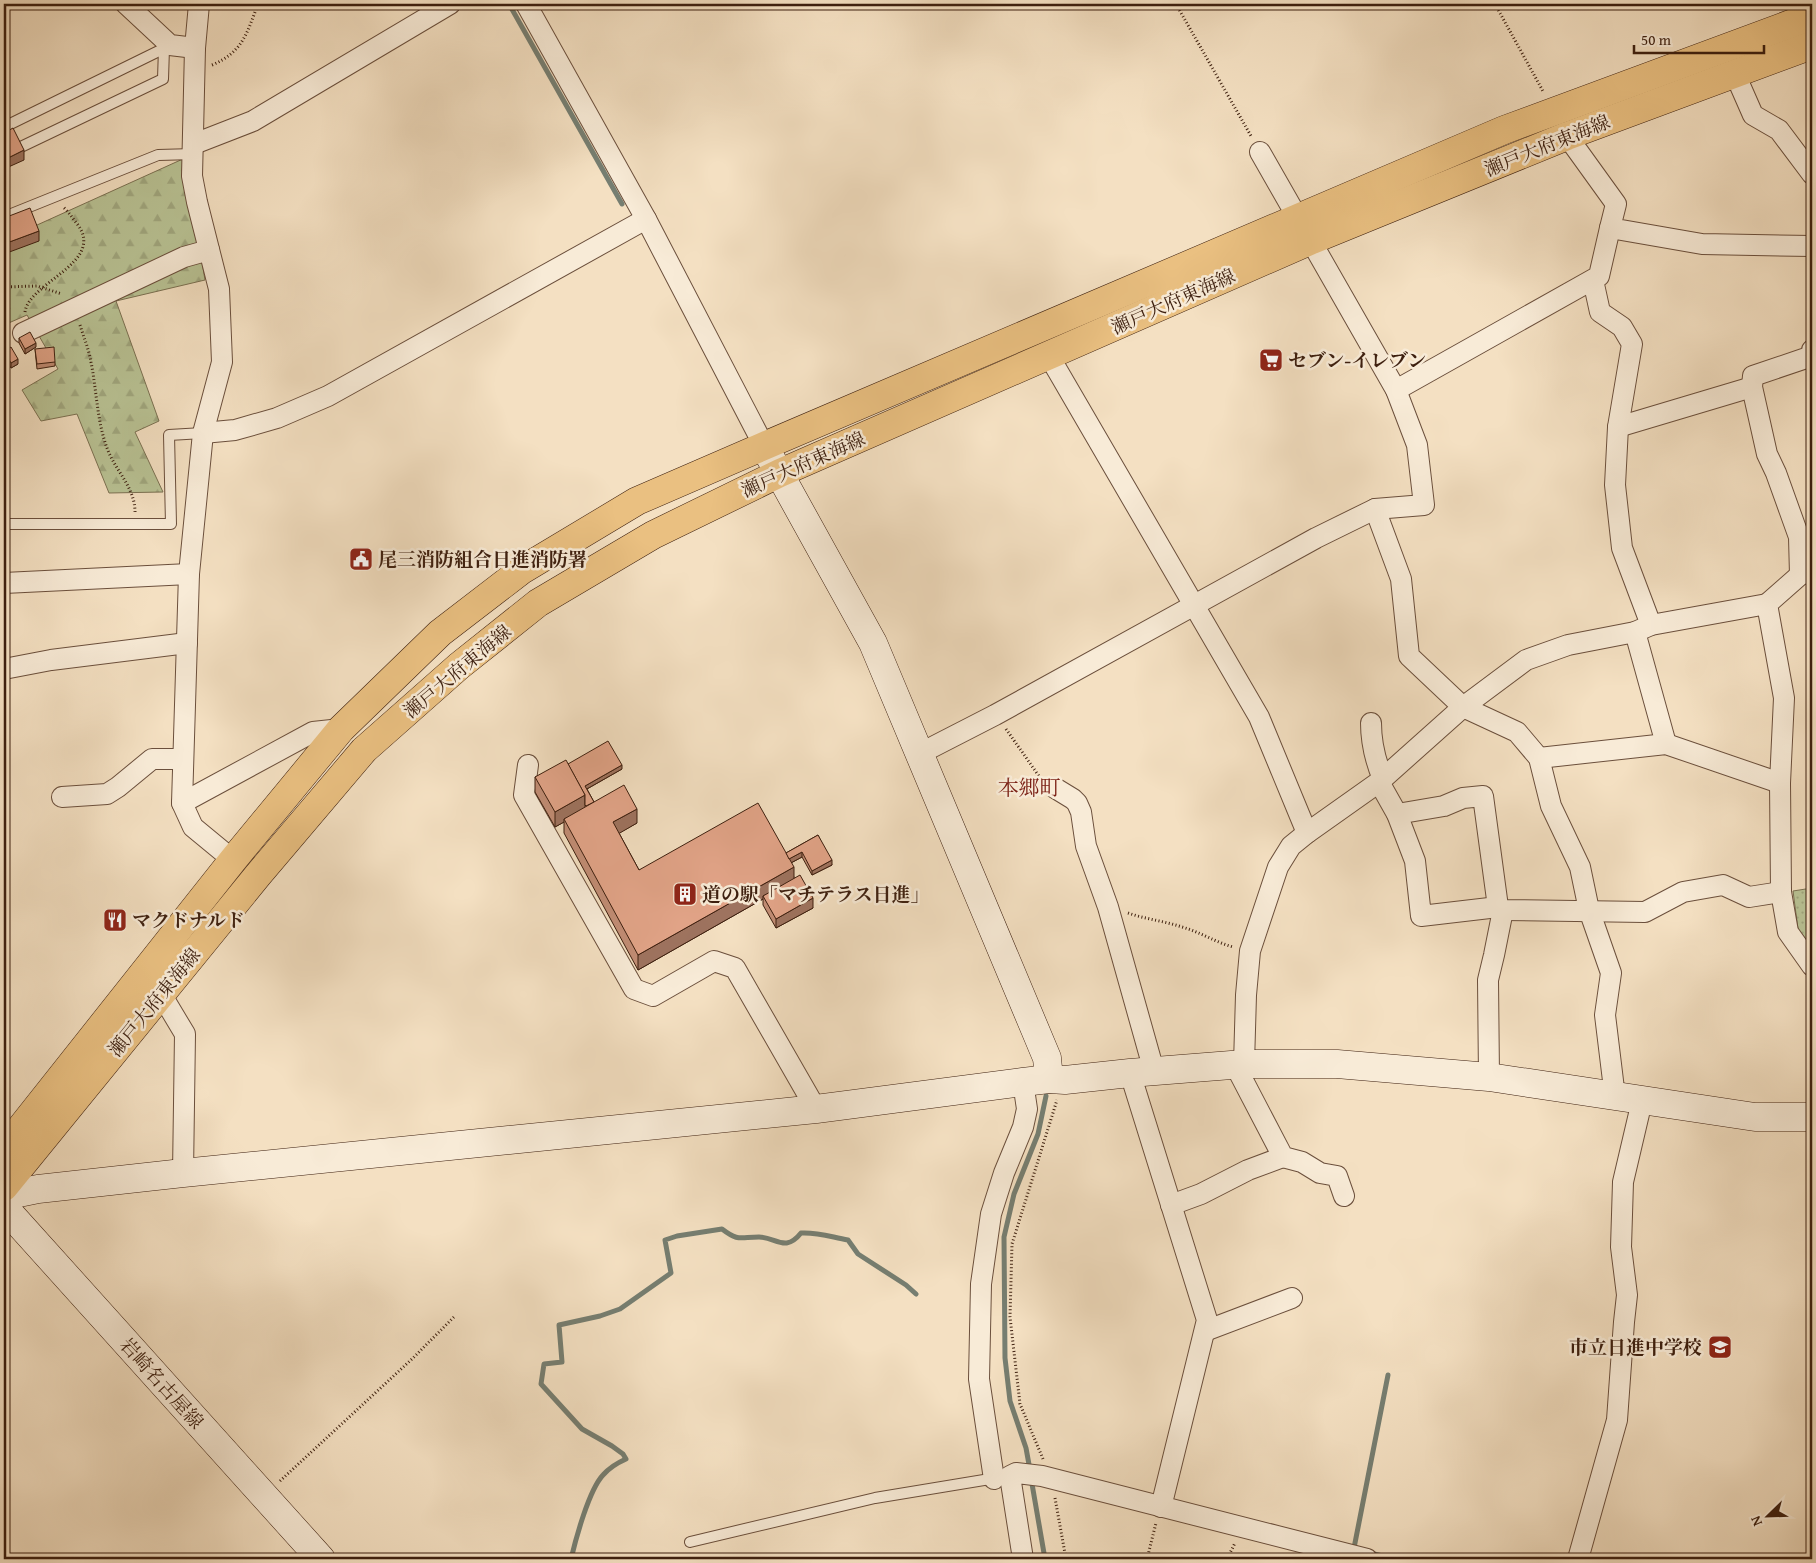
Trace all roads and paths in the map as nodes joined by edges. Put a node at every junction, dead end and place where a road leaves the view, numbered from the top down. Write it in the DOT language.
graph roads {
  1 [pos="126,4"];
  2 [pos="199,4"];
  3 [pos="258,4"];
  4 [pos="450,4"];
  5 [pos="526,4"];
  6 [pos="1176,4"];
  7 [pos="1494,4"];
  8 [pos="1812,16"];
  9 [pos="1812,45"];
  10 [pos="167,47"];
  11 [pos="195,48"];
  12 [pos="195,71"];
  13 [pos="1735,74"];
  14 [pos="1553,112"];
  15 [pos="4,127"];
  16 [pos="1568,136"];
  17 [pos="194,149"];
  18 [pos="1260,152"];
  19 [pos="4,155"];
  20 [pos="1812,174"];
  21 [pos="50,198"];
  22 [pos="4,217"];
  23 [pos="646,218"];
  24 [pos="1610,228"];
  25 [pos="1305,229"];
  26 [pos="1812,246"];
  27 [pos="209,250"];
  28 [pos="1593,280"];
  29 [pos="4,287"];
  30 [pos="43,288"];
  31 [pos="75,308"];
  32 [pos="27,331"];
  33 [pos="1812,350"];
  34 [pos="1049,356"];
  35 [pos="1752,388"];
  36 [pos="1396,390"];
  37 [pos="1618,427"];
  38 [pos="203,433"];
  39 [pos="764,446"];
  40 [pos="780,473"];
  41 [pos="1375,509"];
  42 [pos="4,524"];
  43 [pos="134,525"];
  44 [pos="1806,572"];
  45 [pos="189,574"];
  46 [pos="4,583"];
  47 [pos="1768,604"];
  48 [pos="1193,606"];
  49 [pos="1643,628"];
  50 [pos="187,643"];
  51 [pos="4,669"];
  52 [pos="1464,707"];
  53 [pos="995,715"];
  54 [pos="1371,723"];
  55 [pos="341,729"];
  56 [pos="1666,744"];
  57 [pos="919,754"];
  58 [pos="1538,758"];
  59 [pos="183,759"];
  60 [pos="528,765"];
  61 [pos="1381,780"];
  62 [pos="1780,783"];
  63 [pos="1055,788"];
  64 [pos="62,798"];
  65 [pos="182,803"];
  66 [pos="1397,814"];
  67 [pos="1307,833"];
  68 [pos="233,860"];
  69 [pos="1781,892"];
  70 [pos="1108,907"];
  71 [pos="1500,909"];
  72 [pos="1588,910"];
  73 [pos="1250,951"];
  74 [pos="1811,963"];
  75 [pos="161,994"];
  76 [pos="1239,1064"];
  77 [pos="1142,1072"];
  78 [pos="1489,1077"];
  79 [pos="1046,1080"];
  80 [pos="1629,1099"];
  81 [pos="816,1110"];
  82 [pos="1812,1117"];
  83 [pos="4,1149"];
  84 [pos="1283,1157"];
  85 [pos="183,1173"];
  86 [pos="4,1187"];
  87 [pos="4,1196"];
  88 [pos="1344,1196"];
  89 [pos="1171,1204"];
  90 [pos="4,1207"];
  91 [pos="1292,1298"];
  92 [pos="454,1316"];
  93 [pos="1205,1331"];
  94 [pos="1007,1476"];
  95 [pos="1047,1478"];
  96 [pos="264,1496"];
  97 [pos="1161,1507"];
  98 [pos="690,1542"];
  99 [pos="321,1559"];
  100 [pos="1023,1559"];
  101 [pos="1066,1559"];
  102 [pos="1148,1559"];
  103 [pos="1367,1559"];
  104 [pos="1578,1559"];
  1 -- 10 [label="street"];
  2 -- 11 [label="street"];
  3 -- 12 [label="path"];
  4 -- 17 [label="street"];
  5 -- 23 [label="street"];
  6 -- 18 [label="path"];
  7 -- 14 [label="path"];
  8 -- 14 [label="main road, 瀬戸大府東海線"];
  9 -- 13 [label="main road, 瀬戸大府東海線"];
  10 -- 11 [label="street"];
  10 -- 15 [label="lane"];
  10 -- 19 [label="lane"];
  11 -- 12 [label="street"];
  12 -- 17 [label="street"];
  13 -- 16 [label="main road, 瀬戸大府東海線"];
  13 -- 20 [label="street"];
  14 -- 25 [label="main road, 瀬戸大府東海線"];
  16 -- 24 [label="street"];
  16 -- 25 [label="main road, 瀬戸大府東海線"];
  17 -- 21 [label="lane"];
  17 -- 27 [label="street"];
  18 -- 25 [label="street"];
  21 -- 22 [label="lane"];
  21 -- 30 [label="path"];
  23 -- 38 [label="street"];
  23 -- 39 [label="street"];
  24 -- 26 [label="street"];
  24 -- 28 [label="street"];
  25 -- 34 [label="main road, 瀬戸大府東海線"];
  25 -- 36 [label="street"];
  25 -- 39 [label="main road, 瀬戸大府東海線"];
  27 -- 31 [label="street"];
  27 -- 38 [label="street"];
  28 -- 36 [label="street"];
  28 -- 37 [label="street"];
  29 -- 30 [label="path"];
  30 -- 31 [label="path"];
  30 -- 32 [label="path"];
  31 -- 32 [label="street"];
  31 -- 43 [label="path"];
  33 -- 35 [label="street"];
  34 -- 40 [label="main road, 瀬戸大府東海線"];
  34 -- 48 [label="street"];
  35 -- 37 [label="street"];
  35 -- 44 [label="street"];
  36 -- 41 [label="street"];
  37 -- 49 [label="street"];
  38 -- 43 [label="lane"];
  38 -- 45 [label="street"];
  39 -- 40 [label="street"];
  39 -- 55 [label="main road, 瀬戸大府東海線"];
  40 -- 57 [label="street"];
  40 -- 75 [label="main road, 瀬戸大府東海線"];
  41 -- 48 [label="street"];
  41 -- 52 [label="street"];
  42 -- 43 [label="lane"];
  44 -- 47 [label="street"];
  45 -- 46 [label="street"];
  45 -- 50 [label="street"];
  47 -- 49 [label="street"];
  47 -- 62 [label="street"];
  48 -- 53 [label="street"];
  48 -- 67 [label="street"];
  49 -- 52 [label="street"];
  49 -- 56 [label="street"];
  50 -- 51 [label="street"];
  50 -- 59 [label="street"];
  52 -- 58 [label="street"];
  52 -- 61 [label="street"];
  53 -- 57 [label="street"];
  53 -- 63 [label="path"];
  54 -- 61 [label="street"];
  55 -- 65 [label="street"];
  55 -- 68 [label="main road, 瀬戸大府東海線"];
  56 -- 58 [label="street"];
  56 -- 62 [label="street"];
  57 -- 79 [label="street"];
  58 -- 72 [label="street"];
  59 -- 64 [label="street"];
  59 -- 65 [label="street"];
  60 -- 81 [label="street"];
  61 -- 66 [label="street"];
  61 -- 67 [label="street"];
  62 -- 69 [label="street"];
  63 -- 70 [label="street"];
  65 -- 68 [label="street"];
  66 -- 71 [label="street"];
  66 -- 71 [label="street"];
  67 -- 73 [label="street"];
  68 -- 83 [label="main road, 瀬戸大府東海線"];
  69 -- 72 [label="street"];
  69 -- 74 [label="street"];
  70 -- 73 [label="path"];
  70 -- 77 [label="street"];
  71 -- 72 [label="street"];
  71 -- 78 [label="street"];
  72 -- 80 [label="street"];
  73 -- 76 [label="street"];
  75 -- 85 [label="street"];
  75 -- 86 [label="main road, 瀬戸大府東海線"];
  76 -- 77 [label="street"];
  76 -- 78 [label="street"];
  76 -- 84 [label="street"];
  77 -- 79 [label="street"];
  77 -- 89 [label="street"];
  78 -- 80 [label="street"];
  79 -- 81 [label="street"];
  79 -- 94 [label="street"];
  79 -- 95 [label="path"];
  80 -- 82 [label="street"];
  80 -- 104 [label="street"];
  81 -- 85 [label="street"];
  84 -- 88 [label="street"];
  84 -- 89 [label="street"];
  85 -- 87 [label="street"];
  89 -- 93 [label="street"];
  90 -- 96 [label="street, 岩崎名古屋線"];
  91 -- 93 [label="street"];
  92 -- 96 [label="path"];
  93 -- 97 [label="street"];
  94 -- 95 [label="street"];
  94 -- 98 [label="lane"];
  94 -- 100 [label="street"];
  95 -- 97 [label="street"];
  95 -- 101 [label="path"];
  96 -- 99 [label="street, 岩崎名古屋線"];
  97 -- 102 [label="path"];
  97 -- 103 [label="street"];
}
